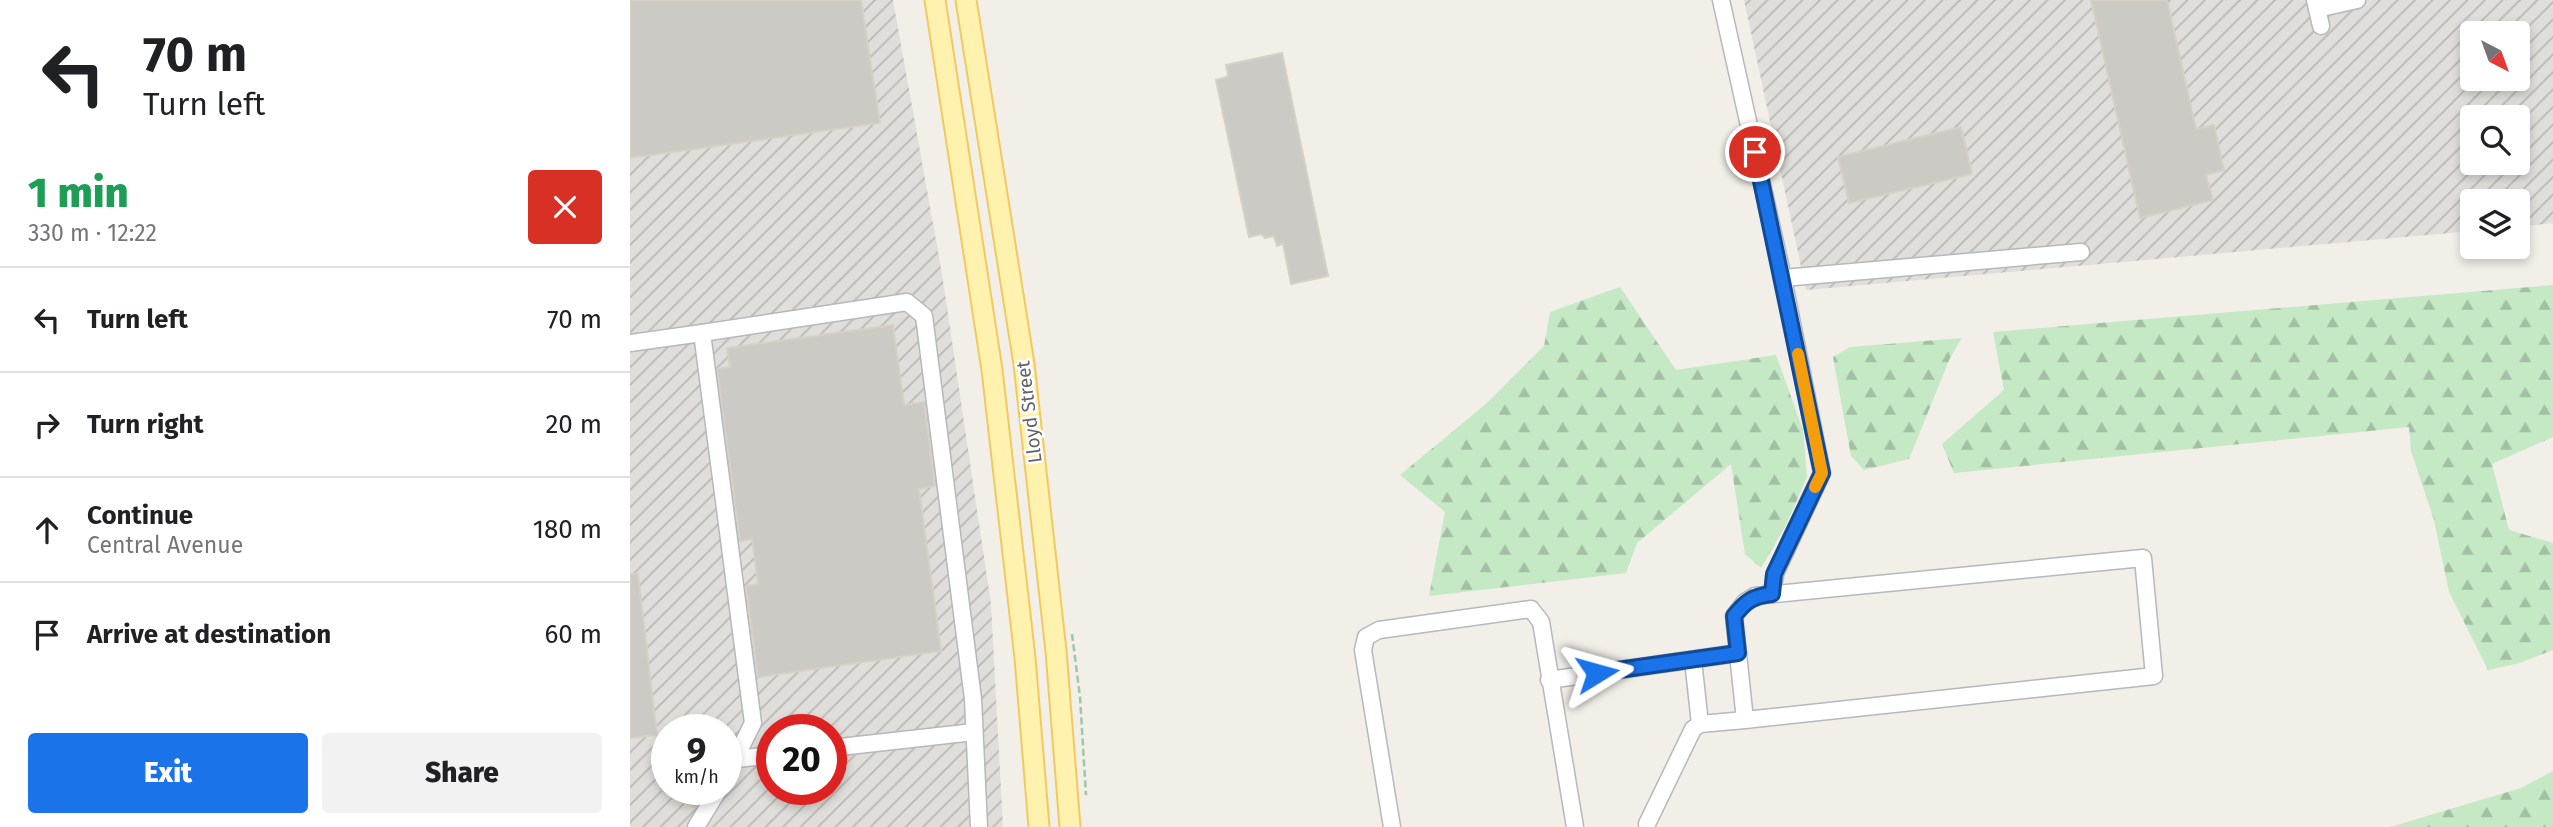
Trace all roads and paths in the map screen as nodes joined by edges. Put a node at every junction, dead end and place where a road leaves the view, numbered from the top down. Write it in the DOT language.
graph roads {
  1 [pos="935,0"];
  2 [pos="966,0"];
  3 [pos="1721,0"];
  4 [pos="2357,0"];
  5 [pos="2316,4"];
  6 [pos="2321,26"];
  7 [pos="2081,252"];
  8 [pos="1783,278"];
  9 [pos="702,333"];
  10 [pos="630,344"];
  11 [pos="1772,594"];
  12 [pos="1738,653"];
  13 [pos="1693,660"];
  14 [pos="1549,680"];
  15 [pos="1745,720"];
  16 [pos="1700,724"];
  17 [pos="974,732"];
  18 [pos="847,746"];
  19 [pos="742,748"];
  20 [pos="710,805"];
  21 [pos="1647,824"];
  22 [pos="697,827"];
  23 [pos="979,827"];
  24 [pos="1039,827"];
  25 [pos="1070,827"];
  26 [pos="1392,827"];
  27 [pos="1574,827"];
  1 -- 24 [label="main road, Lloyd Street"];
  2 -- 25 [label="main road, Lloyd Street"];
  3 -- 8 [label="lane"];
  4 -- 5 [label="lane"];
  5 -- 6 [label="lane"];
  7 -- 8 [label="lane"];
  8 -- 11 [label="lane"];
  9 -- 10 [label="lane"];
  9 -- 17 [label="lane"];
  9 -- 19 [label="lane"];
  11 -- 12 [label="lane"];
  11 -- 15 [label="lane"];
  12 -- 13 [label="lane"];
  12 -- 15 [label="lane"];
  13 -- 14 [label="lane"];
  13 -- 16 [label="lane"];
  14 -- 26 [label="lane"];
  14 -- 27 [label="lane"];
  15 -- 16 [label="lane"];
  16 -- 21 [label="lane"];
  17 -- 18 [label="lane"];
  17 -- 23 [label="lane"];
  20 -- 22 [label="lane"];
}
